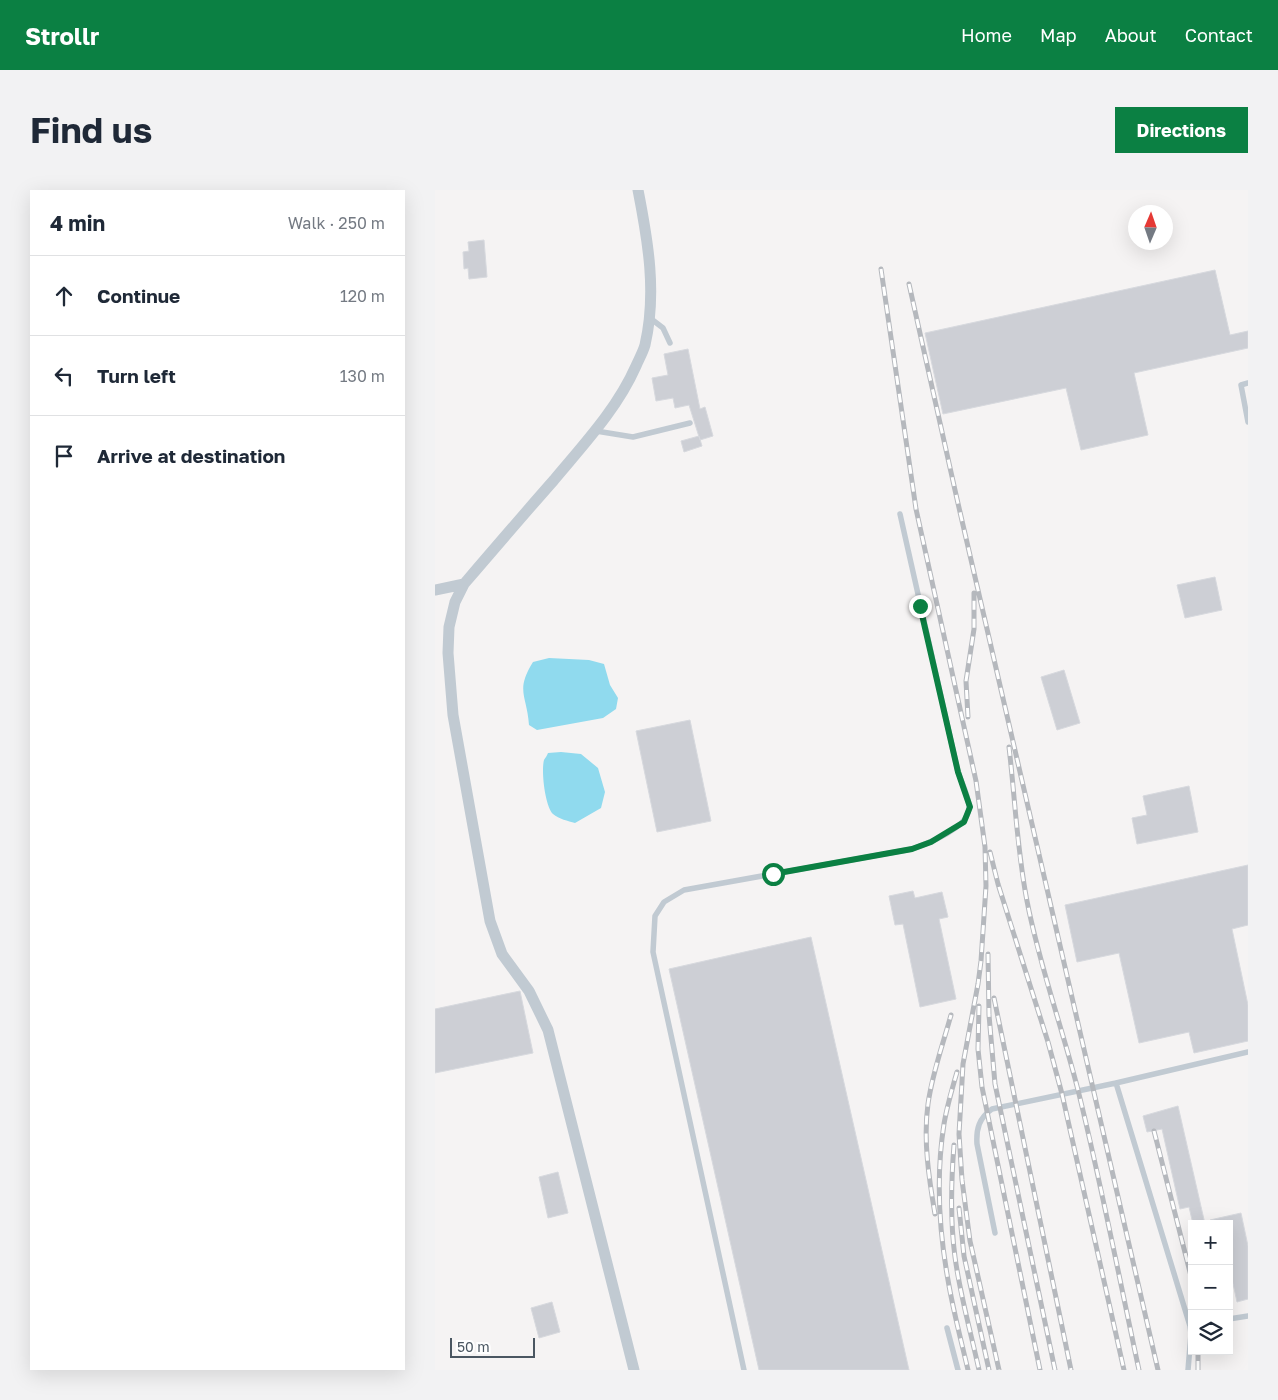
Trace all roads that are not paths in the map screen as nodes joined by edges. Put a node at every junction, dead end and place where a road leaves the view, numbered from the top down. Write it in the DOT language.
graph roads {
  1 [pos="638,190"];
  2 [pos="650,318"];
  3 [pos="670,343"];
  4 [pos="1248,383"];
  5 [pos="1248,422"];
  6 [pos="690,423"];
  7 [pos="596,431"];
  8 [pos="899,514"];
  9 [pos="464,584"];
  10 [pos="435,590"];
  11 [pos="1248,1052"];
  12 [pos="1116,1083"];
  13 [pos="995,1233"];
  14 [pos="1188,1316"];
  15 [pos="1248,1316"];
  16 [pos="1233,1318"];
  17 [pos="947,1328"];
  18 [pos="1189,1355"];
  19 [pos="634,1370"];
  20 [pos="744,1370"];
  21 [pos="958,1370"];
  22 [pos="1188,1370"];
  1 -- 2 [label="street"];
  2 -- 3 [label="lane"];
  2 -- 7 [label="street"];
  4 -- 5 [label="lane"];
  6 -- 7 [label="lane"];
  7 -- 9 [label="street"];
  8 -- 20 [label="lane"];
  9 -- 10 [label="street"];
  9 -- 19 [label="street"];
  11 -- 12 [label="lane"];
  12 -- 13 [label="lane"];
  12 -- 14 [label="lane"];
  15 -- 16 [label="lane"];
  17 -- 21 [label="lane"];
  18 -- 22 [label="lane"];
}
